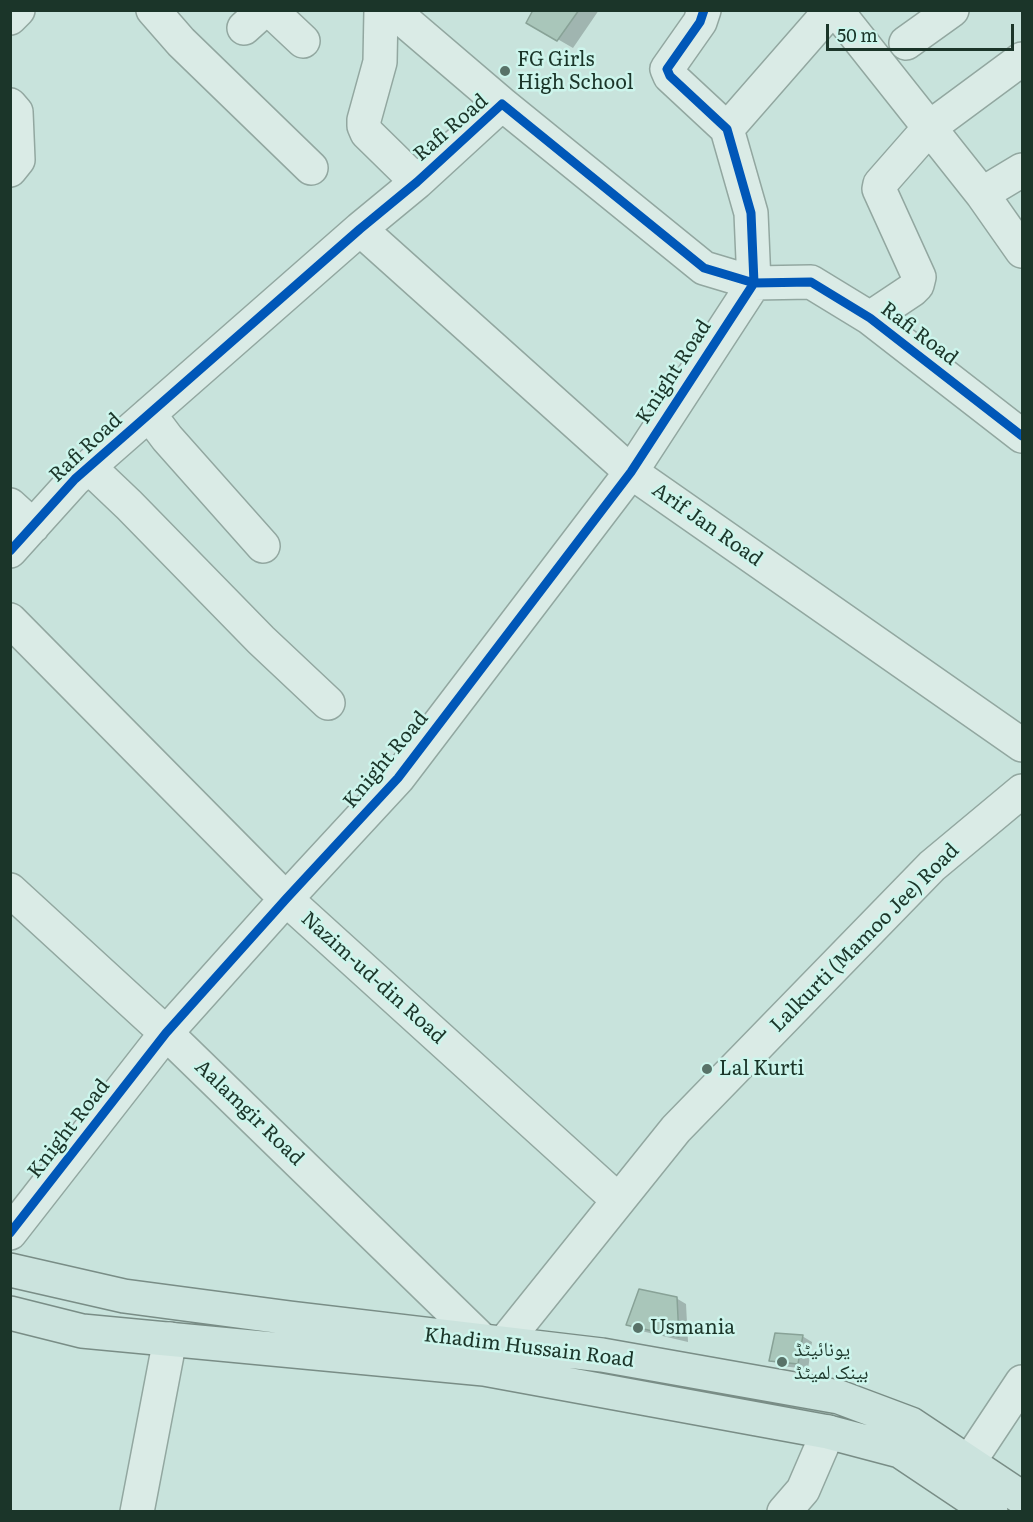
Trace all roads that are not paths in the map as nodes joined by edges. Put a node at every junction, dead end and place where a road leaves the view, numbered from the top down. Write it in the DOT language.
graph roads {
  1 [pos="18,10"];
  2 [pos="153,10"];
  3 [pos="381,10"];
  4 [pos="392,10"];
  5 [pos="704,10"];
  6 [pos="833,10"];
  7 [pos="952,10"];
  8 [pos="259,16"];
  9 [pos="10,18"];
  10 [pos="303,41"];
  11 [pos="906,43"];
  12 [pos="1023,59"];
  13 [pos="502,104"];
  14 [pos="10,105"];
  15 [pos="930,127"];
  16 [pos="727,129"];
  17 [pos="311,168"];
  18 [pos="10,170"];
  19 [pos="1023,170"];
  20 [pos="417,182"];
  21 [pos="982,194"];
  22 [pos="360,229"];
  23 [pos="1023,251"];
  24 [pos="754,283"];
  25 [pos="870,318"];
  26 [pos="149,414"];
  27 [pos="1023,435"];
  28 [pos="89,467"];
  29 [pos="631,472"];
  30 [pos="22,516"];
  31 [pos="263,546"];
  32 [pos="10,550"];
  33 [pos="10,620"];
  34 [pos="328,703"];
  35 [pos="1023,745"];
  36 [pos="1023,790"];
  37 [pos="10,890"];
  38 [pos="286,899"];
  39 [pos="166,1033"];
  40 [pos="618,1200"];
  41 [pos="10,1233"];
  42 [pos="10,1270"];
  43 [pos="10,1312"];
  44 [pos="170,1339"];
  45 [pos="490,1351"];
  46 [pos="1023,1382"];
  47 [pos="828,1432"];
  48 [pos="969,1462"];
  49 [pos="1023,1498"];
  50 [pos="137,1512"];
  51 [pos="784,1512"];
  52 [pos="991,1512"];
  1 -- 9 [label="street"];
  2 -- 17 [label="street"];
  3 -- 20 [label="street"];
  4 -- 13 [label="street, Rafi Road"];
  5 -- 16 [label="street"];
  6 -- 15 [label="street"];
  6 -- 16 [label="street"];
  7 -- 11 [label="street"];
  8 -- 10 [label="street"];
  12 -- 15 [label="street"];
  13 -- 20 [label="street, Rafi Road"];
  13 -- 24 [label="street, Rafi Road"];
  14 -- 18 [label="street"];
  15 -- 21 [label="street"];
  15 -- 25 [label="street"];
  16 -- 24 [label="street"];
  19 -- 21 [label="street"];
  20 -- 22 [label="street, Rafi Road"];
  21 -- 23 [label="street"];
  22 -- 26 [label="street, Rafi Road"];
  22 -- 29 [label="street, Arif Jan Road"];
  24 -- 25 [label="street, Rafi Road"];
  24 -- 29 [label="street, Knight Road"];
  25 -- 27 [label="street, Rafi Road"];
  26 -- 28 [label="street, Rafi Road"];
  26 -- 31 [label="street"];
  28 -- 30 [label="street, Rafi Road"];
  28 -- 34 [label="street"];
  29 -- 35 [label="street, Arif Jan Road"];
  29 -- 38 [label="street, Knight Road"];
  30 -- 32 [label="street, Rafi Road"];
  33 -- 38 [label="street, Nazim-ud-din Road"];
  36 -- 40 [label="street, Lalkurti (Mamoo Jee) Road"];
  37 -- 39 [label="street, Aalamgir Road"];
  38 -- 39 [label="street, Knight Road"];
  38 -- 40 [label="street, Nazim-ud-din Road"];
  39 -- 41 [label="street, Knight Road"];
  39 -- 45 [label="street, Aalamgir Road"];
  40 -- 45 [label="street, Lalkurti (Mamoo Jee) Road"];
  42 -- 45 [label="main road, Khadim Hussain Road"];
  43 -- 44 [label="main road, Khadim Hussain Road"];
  44 -- 45 [label="main road, Khadim Hussain Road"];
  44 -- 50 [label="street"];
  45 -- 47 [label="main road, Khadim Hussain Road"];
  45 -- 48 [label="main road, Khadim Hussain Road"];
  46 -- 48 [label="street"];
  47 -- 51 [label="street"];
  47 -- 52 [label="main road, Khadim Hussain Road"];
  48 -- 49 [label="main road, Khadim Hussain Road"];
}
